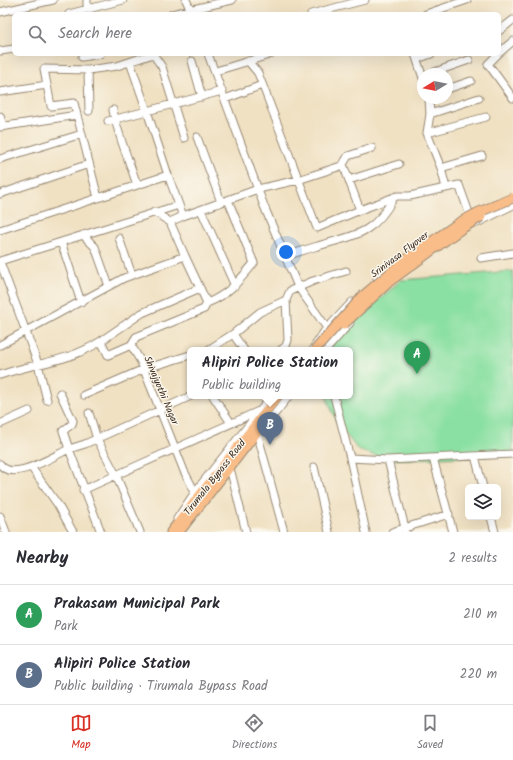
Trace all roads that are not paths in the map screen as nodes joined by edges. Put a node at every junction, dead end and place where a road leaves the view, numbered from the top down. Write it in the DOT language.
graph roads {
  1 [pos="53,0"];
  2 [pos="87,0"];
  3 [pos="123,0"];
  4 [pos="186,0"];
  5 [pos="232,0"];
  6 [pos="365,0"];
  7 [pos="467,0"];
  8 [pos="42,1"];
  9 [pos="87,9"];
  10 [pos="0,12"];
  11 [pos="76,12"];
  12 [pos="191,12"];
  13 [pos="319,12"];
  14 [pos="432,12"];
  15 [pos="513,20"];
  16 [pos="501,29"];
  17 [pos="513,41"];
  18 [pos="12,49"];
  19 [pos="0,51"];
  20 [pos="501,52"];
  21 [pos="88,56"];
  22 [pos="100,56"];
  23 [pos="147,56"];
  24 [pos="154,56"];
  25 [pos="209,56"];
  26 [pos="265,56"];
  27 [pos="497,56"];
  28 [pos="82,57"];
  29 [pos="416,57"];
  30 [pos="469,60"];
  31 [pos="192,61"];
  32 [pos="248,61"];
  33 [pos="130,62"];
  34 [pos="102,68"];
  35 [pos="421,68"];
  36 [pos="446,68"];
  37 [pos="88,70"];
  38 [pos="216,72"];
  39 [pos="471,81"];
  40 [pos="47,85"];
  41 [pos="262,85"];
  42 [pos="453,87"];
  43 [pos="222,91"];
  44 [pos="0,92"];
  45 [pos="202,97"];
  46 [pos="479,98"];
  47 [pos="513,98"];
  48 [pos="225,99"];
  49 [pos="173,104"];
  50 [pos="429,104"];
  51 [pos="112,110"];
  52 [pos="89,111"];
  53 [pos="147,111"];
  54 [pos="430,114"];
  55 [pos="77,115"];
  56 [pos="0,116"];
  57 [pos="486,117"];
  58 [pos="112,120"];
  59 [pos="1,126"];
  60 [pos="427,133"];
  61 [pos="82,134"];
  62 [pos="198,137"];
  63 [pos="184,138"];
  64 [pos="372,148"];
  65 [pos="482,156"];
  66 [pos="0,159"];
  67 [pos="89,164"];
  68 [pos="399,164"];
  69 [pos="342,166"];
  70 [pos="441,168"];
  71 [pos="168,175"];
  72 [pos="298,180"];
  73 [pos="349,180"];
  74 [pos="137,185"];
  75 [pos="446,188"];
  76 [pos="258,189"];
  77 [pos="0,194"];
  78 [pos="513,194"];
  79 [pos="394,197"];
  80 [pos="98,198"];
  81 [pos="513,198"];
  82 [pos="224,201"];
  83 [pos="179,204"];
  84 [pos="513,204"];
  85 [pos="201,210"];
  86 [pos="360,210"];
  87 [pos="154,212"];
  88 [pos="468,213"];
  89 [pos="183,216"];
  90 [pos="170,222"];
  91 [pos="474,225"];
  92 [pos="0,228"];
  93 [pos="83,235"];
  94 [pos="120,238"];
  95 [pos="61,242"];
  96 [pos="513,253"];
  97 [pos="185,256"];
  98 [pos="286,256"];
  99 [pos="481,258"];
  100 [pos="0,261"];
  101 [pos="346,271"];
  102 [pos="132,275"];
  103 [pos="109,286"];
  104 [pos="235,286"];
  105 [pos="298,286"];
  106 [pos="200,288"];
  107 [pos="286,300"];
  108 [pos="81,302"];
  109 [pos="207,303"];
  110 [pos="328,328"];
  111 [pos="26,332"];
  112 [pos="233,334"];
  113 [pos="101,341"];
  114 [pos="0,345"];
  115 [pos="131,345"];
  116 [pos="213,347"];
  117 [pos="242,347"];
  118 [pos="285,347"];
  119 [pos="313,347"];
  120 [pos="318,347"];
  121 [pos="324,347"];
  122 [pos="329,347"];
  123 [pos="187,357"];
  124 [pos="38,364"];
  125 [pos="144,369"];
  126 [pos="0,375"];
  127 [pos="60,393"];
  128 [pos="84,395"];
  129 [pos="187,398"];
  130 [pos="215,399"];
  131 [pos="269,399"];
  132 [pos="276,399"];
  133 [pos="283,399"];
  134 [pos="286,399"];
  135 [pos="335,399"];
  136 [pos="47,400"];
  137 [pos="160,410"];
  138 [pos="260,410"];
  139 [pos="29,411"];
  140 [pos="89,413"];
  141 [pos="231,423"];
  142 [pos="0,424"];
  143 [pos="258,436"];
  144 [pos="97,439"];
  145 [pos="68,449"];
  146 [pos="176,449"];
  147 [pos="513,454"];
  148 [pos="475,456"];
  149 [pos="350,458"];
  150 [pos="433,458"];
  151 [pos="388,460"];
  152 [pos="0,464"];
  153 [pos="31,467"];
  154 [pos="314,467"];
  155 [pos="231,472"];
  156 [pos="116,475"];
  157 [pos="482,484"];
  158 [pos="83,490"];
  159 [pos="195,492"];
  160 [pos="449,514"];
  161 [pos="0,516"];
  162 [pos="492,520"];
  163 [pos="405,530"];
  164 [pos="6,532"];
  165 [pos="73,532"];
  166 [pos="101,532"];
  167 [pos="140,532"];
  168 [pos="168,532"];
  169 [pos="171,532"];
  170 [pos="179,532"];
  171 [pos="184,532"];
  172 [pos="246,532"];
  173 [pos="284,532"];
  174 [pos="329,532"];
  175 [pos="366,532"];
  176 [pos="392,532"];
  177 [pos="453,532"];
  178 [pos="495,532"];
  1 -- 8 [label="street"];
  2 -- 9 [label="street"];
  3 -- 9 [label="street"];
  4 -- 12 [label="street"];
  5 -- 12 [label="street"];
  6 -- 13 [label="street"];
  7 -- 14 [label="street"];
  8 -- 10 [label="street"];
  9 -- 11 [label="street"];
  15 -- 16 [label="street"];
  17 -- 20 [label="street"];
  18 -- 19 [label="street"];
  21 -- 28 [label="street"];
  22 -- 34 [label="street"];
  23 -- 33 [label="street"];
  24 -- 49 [label="street"];
  25 -- 38 [label="street"];
  26 -- 32 [label="street"];
  27 -- 47 [label="street"];
  29 -- 35 [label="street"];
  30 -- 36 [label="street"];
  31 -- 45 [label="street"];
  32 -- 38 [label="street"];
  32 -- 41 [label="street"];
  33 -- 34 [label="street"];
  33 -- 53 [label="street"];
  34 -- 37 [label="street"];
  37 -- 40 [label="street"];
  37 -- 52 [label="street"];
  38 -- 43 [label="street"];
  39 -- 42 [label="street"];
  40 -- 44 [label="street"];
  40 -- 55 [label="street"];
  41 -- 48 [label="street"];
  41 -- 72 [label="street"];
  43 -- 45 [label="street"];
  43 -- 48 [label="street"];
  45 -- 49 [label="street"];
  46 -- 54 [label="street"];
  48 -- 76 [label="street"];
  49 -- 53 [label="street"];
  49 -- 63 [label="street"];
  50 -- 54 [label="street"];
  51 -- 58 [label="street"];
  53 -- 58 [label="street"];
  53 -- 71 [label="street"];
  54 -- 60 [label="street"];
  55 -- 59 [label="street"];
  55 -- 61 [label="street"];
  56 -- 59 [label="street"];
  57 -- 60 [label="street"];
  58 -- 74 [label="street"];
  60 -- 70 [label="street"];
  61 -- 66 [label="street"];
  61 -- 67 [label="street"];
  62 -- 82 [label="street"];
  64 -- 69 [label="street"];
  65 -- 70 [label="street"];
  67 -- 77 [label="street"];
  67 -- 80 [label="street"];
  68 -- 73 [label="street"];
  69 -- 72 [label="street"];
  69 -- 73 [label="street"];
  70 -- 75 [label="street"];
  71 -- 74 [label="street"];
  71 -- 83 [label="street"];
  72 -- 76 [label="street"];
  72 -- 86 [label="street"];
  73 -- 86 [label="street"];
  74 -- 80 [label="street"];
  75 -- 79 [label="street"];
  75 -- 88 [label="street"];
  76 -- 82 [label="street"];
  76 -- 98 [label="street"];
  78 -- 88 [label="street"];
  79 -- 86 [label="street"];
  79 -- 98 [label="street"];
  80 -- 92 [label="street"];
  81 -- 120 [label="main road, Srinivasa Flyover, bridge"];
  82 -- 85 [label="street"];
  82 -- 104 [label="street"];
  83 -- 87 [label="street"];
  83 -- 89 [label="street"];
  84 -- 91 [label="street"];
  84 -- 121 [label="main road, Srinivasa Flyover, bridge"];
  85 -- 89 [label="street"];
  85 -- 104 [label="street"];
  87 -- 90 [label="street"];
  87 -- 93 [label="street"];
  88 -- 91 [label="street"];
  88 -- 110 [label="street"];
  89 -- 90 [label="street"];
  90 -- 97 [label="street"];
  91 -- 122 [label="street"];
  93 -- 95 [label="street"];
  93 -- 103 [label="street"];
  94 -- 102 [label="street"];
  95 -- 100 [label="street"];
  95 -- 108 [label="street"];
  96 -- 99 [label="street"];
  97 -- 102 [label="street"];
  97 -- 106 [label="street"];
  98 -- 105 [label="street"];
  100 -- 111 [label="street"];
  101 -- 105 [label="street"];
  102 -- 103 [label="street"];
  103 -- 108 [label="street"];
  104 -- 109 [label="street"];
  105 -- 107 [label="street"];
  105 -- 110 [label="street"];
  106 -- 109 [label="street"];
  106 -- 113 [label="street"];
  107 -- 112 [label="street"];
  107 -- 118 [label="street"];
  108 -- 111 [label="street"];
  109 -- 115 [label="street"];
  110 -- 119 [label="street"];
  111 -- 114 [label="street"];
  111 -- 124 [label="street"];
  112 -- 116 [label="street"];
  112 -- 117 [label="street"];
  113 -- 115 [label="street"];
  113 -- 124 [label="street"];
  115 -- 125 [label="street, Shivajyothi Nagar"];
  123 -- 125 [label="street"];
  124 -- 126 [label="street"];
  124 -- 136 [label="street"];
  125 -- 128 [label="street"];
  125 -- 137 [label="street, Shivajyothi Nagar"];
  127 -- 145 [label="street"];
  129 -- 137 [label="street"];
  130 -- 141 [label="street"];
  131 -- 138 [label="street, Tirumala Bypass Road"];
  132 -- 169 [label="main road"];
  133 -- 170 [label="main road"];
  134 -- 143 [label="street, Tirumala Bypass Road"];
  135 -- 149 [label="street"];
  137 -- 144 [label="street"];
  137 -- 146 [label="street, Shivajyothi Nagar"];
  138 -- 141 [label="street"];
  138 -- 159 [label="street, Tirumala Bypass Road"];
  139 -- 142 [label="street"];
  140 -- 144 [label="street"];
  141 -- 146 [label="street"];
  143 -- 155 [label="street, Tirumala Bypass Road"];
  143 -- 173 [label="street"];
  144 -- 145 [label="street"];
  144 -- 156 [label="street"];
  145 -- 153 [label="street"];
  145 -- 158 [label="street"];
  146 -- 156 [label="street"];
  146 -- 159 [label="street, Shivajyothi Nagar"];
  147 -- 148 [label="street"];
  148 -- 150 [label="street"];
  148 -- 157 [label="street"];
  149 -- 151 [label="street"];
  149 -- 175 [label="street"];
  150 -- 151 [label="street"];
  150 -- 160 [label="street"];
  151 -- 163 [label="street"];
  152 -- 153 [label="street"];
  153 -- 165 [label="street"];
  154 -- 174 [label="street"];
  155 -- 171 [label="street, Tirumala Bypass Road"];
  155 -- 172 [label="street"];
  156 -- 158 [label="street"];
  156 -- 167 [label="street"];
  158 -- 166 [label="street"];
  159 -- 168 [label="street, Tirumala Bypass Road"];
  160 -- 163 [label="street"];
  160 -- 177 [label="street"];
  161 -- 164 [label="street"];
  162 -- 178 [label="street"];
  163 -- 176 [label="street"];
}
